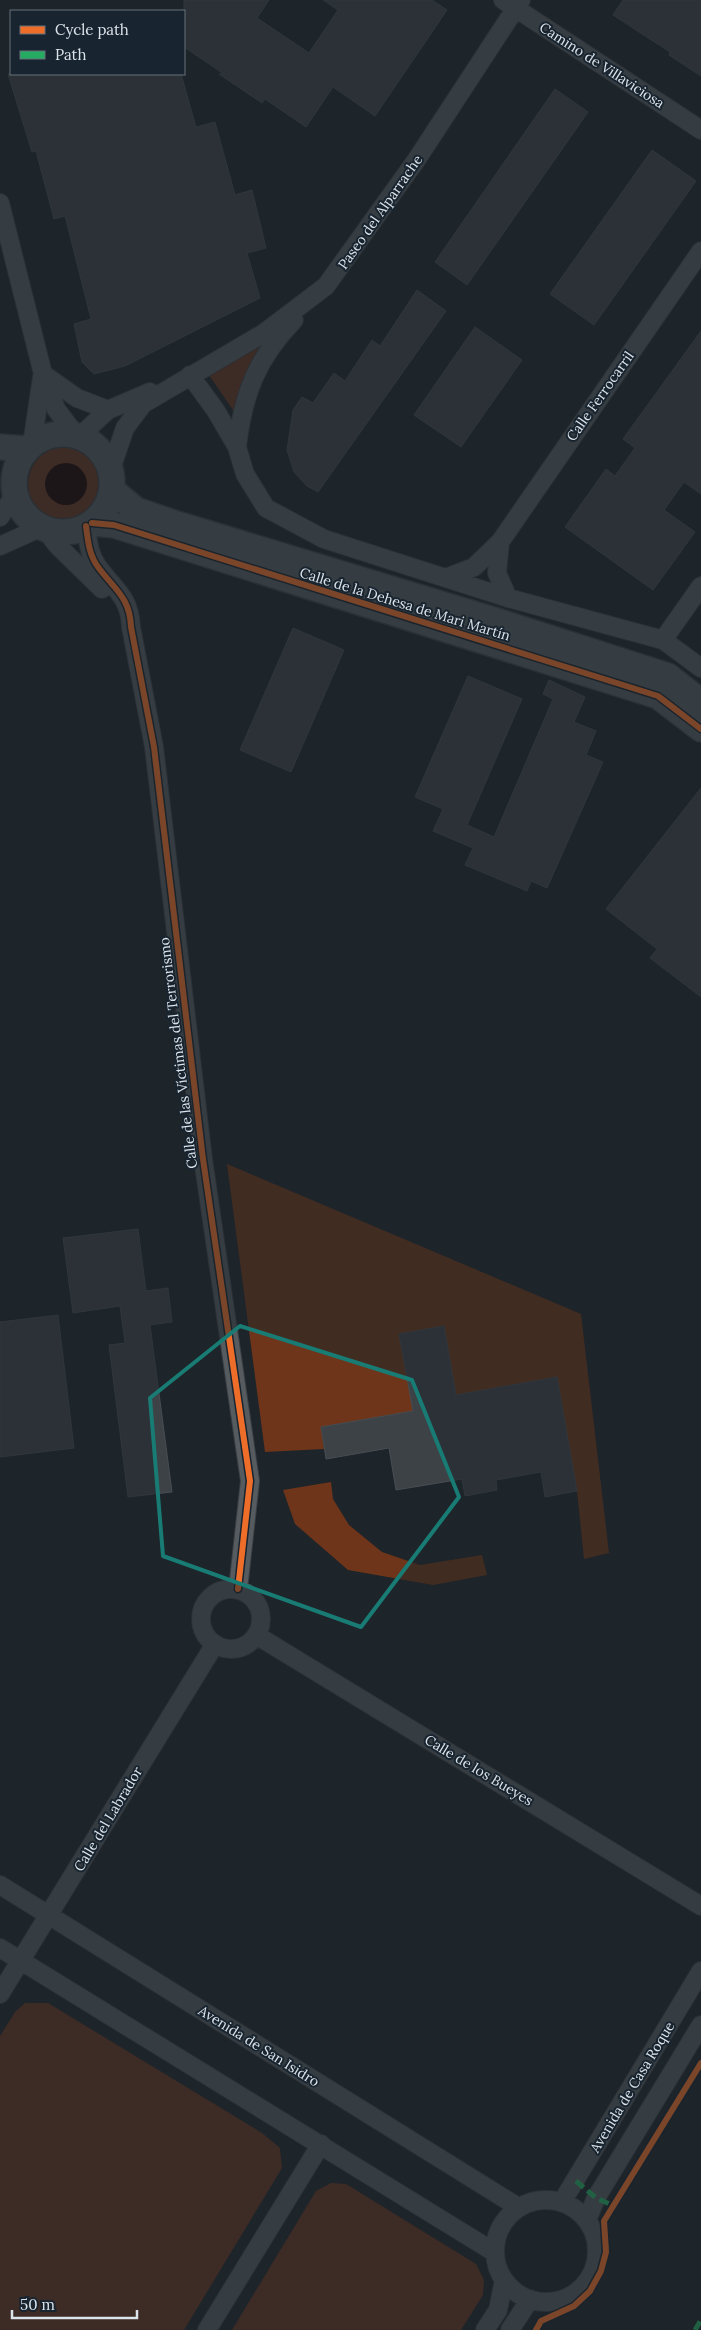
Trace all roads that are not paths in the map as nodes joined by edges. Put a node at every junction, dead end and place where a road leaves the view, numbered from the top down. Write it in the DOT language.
graph roads {
  1 [pos="513,3"];
  2 [pos="701,130"];
  3 [pos="0,203"];
  4 [pos="701,251"];
  5 [pos="326,286"];
  6 [pos="43,374"];
  7 [pos="190,375"];
  8 [pos="108,410"];
  9 [pos="78,435"];
  10 [pos="0,447"];
  11 [pos="30,447"];
  12 [pos="237,447"];
  13 [pos="112,479"];
  14 [pos="10,488"];
  15 [pos="0,517"];
  16 [pos="89,525"];
  17 [pos="43,528"];
  18 [pos="500,542"];
  19 [pos="0,546"];
  20 [pos="446,578"];
  21 [pos="701,586"];
  22 [pos="508,598"];
  23 [pos="131,627"];
  24 [pos="663,640"];
  25 [pos="701,668"];
  26 [pos="701,702"];
  27 [pos="701,729"];
  28 [pos="238,1589"];
  29 [pos="256,1635"];
  30 [pos="215,1644"];
  31 [pos="0,1885"];
  32 [pos="701,1906"];
  33 [pos="49,1916"];
  34 [pos="0,1948"];
  35 [pos="21,1961"];
  36 [pos="701,1971"];
  37 [pos="0,1994"];
  38 [pos="701,2025"];
  39 [pos="321,2144"];
  40 [pos="562,2202"];
  41 [pos="518,2207"];
  42 [pos="587,2220"];
  43 [pos="494,2252"];
  44 [pos="504,2280"];
  45 [pos="530,2299"];
  46 [pos="207,2330"];
  47 [pos="485,2330"];
  48 [pos="510,2330"];
  1 -- 2 [label="street, Camino de Villaviciosa"];
  1 -- 5 [label="street, Paseo del Alparrache"];
  3 -- 6 [label="street"];
  4 -- 18 [label="street, Calle Ferrocarril"];
  5 -- 7 [label="street, Paseo del Alparrache"];
  5 -- 12 [label="street"];
  6 -- 8 [label="street"];
  6 -- 9 [label="street"];
  6 -- 11 [label="street"];
  7 -- 8 [label="street, Paseo del Alparrache"];
  7 -- 12 [label="street"];
  7 -- 13 [label="street, Paseo del Alparrache"];
  8 -- 9 [label="street, Paseo del Alparrache"];
  9 -- 11 [label="street"];
  9 -- 13 [label="street"];
  10 -- 11 [label="street"];
  11 -- 14 [label="street"];
  12 -- 20 [label="street"];
  13 -- 16 [label="street"];
  13 -- 26 [label="street, Calle de la Dehesa de Mari Martín"];
  14 -- 15 [label="street"];
  14 -- 17 [label="street"];
  16 -- 17 [label="street"];
  16 -- 23 [label="street, Calle de las Víctimas del Terrorismo"];
  16 -- 27 [label="street, Calle de la Dehesa de Mari Martín"];
  17 -- 19 [label="street"];
  17 -- 23 [label="street, Calle de las Víctimas del Terrorismo"];
  18 -- 20 [label="street, Calle Ferrocarril"];
  18 -- 22 [label="street, Calle Ferrocarril"];
  20 -- 22 [label="street"];
  21 -- 24 [label="street"];
  22 -- 24 [label="street"];
  23 -- 28 [label="street, Calle de las Víctimas del Terrorismo"];
  24 -- 25 [label="street"];
  28 -- 29 [label="street"];
  28 -- 30 [label="street"];
  29 -- 30 [label="street"];
  29 -- 32 [label="street, Calle de los Bueyes"];
  30 -- 33 [label="street, Calle del Labrador"];
  31 -- 33 [label="street, Avenida de San Isidro"];
  33 -- 35 [label="street, Calle del Labrador"];
  33 -- 41 [label="street, Avenida de San Isidro"];
  34 -- 35 [label="street"];
  35 -- 37 [label="street, Calle del Labrador"];
  35 -- 39 [label="street"];
  36 -- 40 [label="street, Avenida de Casa Roque"];
  38 -- 42 [label="street, Avenida de Casa Roque"];
  39 -- 43 [label="street"];
  39 -- 46 [label="street"];
  40 -- 41 [label="street"];
  40 -- 42 [label="street"];
  41 -- 43 [label="street"];
  42 -- 45 [label="street"];
  43 -- 44 [label="street"];
  44 -- 45 [label="street"];
  44 -- 47 [label="street"];
  45 -- 48 [label="street"];
}
